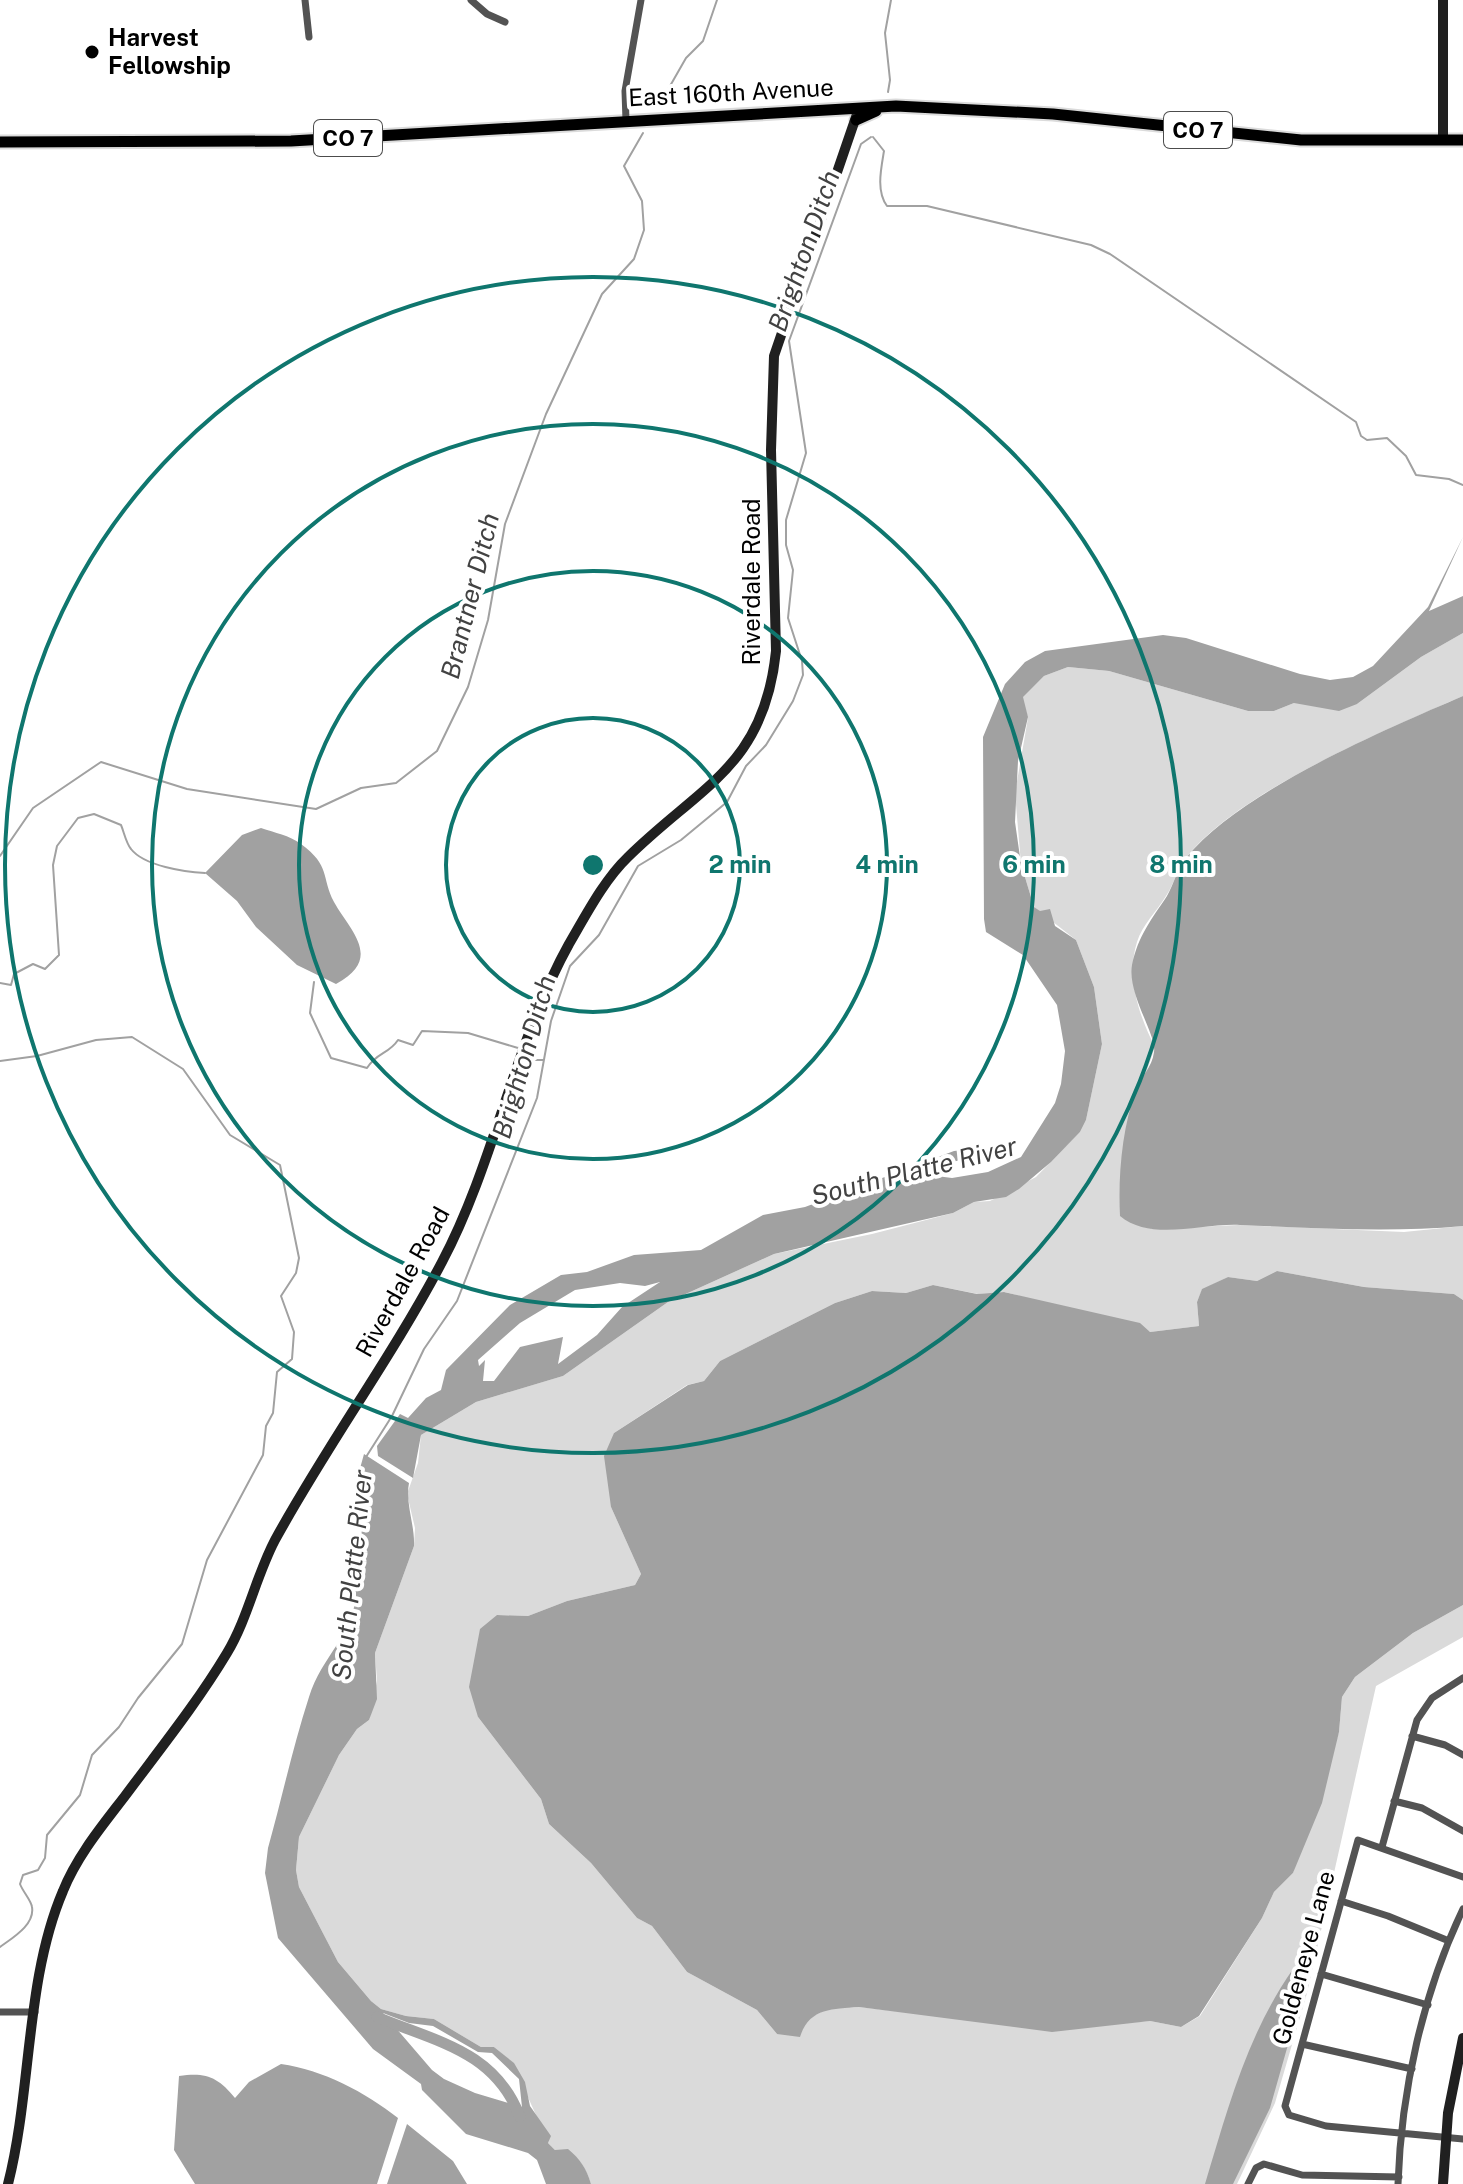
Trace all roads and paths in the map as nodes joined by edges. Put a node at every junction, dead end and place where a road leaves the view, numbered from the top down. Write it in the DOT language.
graph roads {
  1 [pos="305,0"];
  2 [pos="471,0"];
  3 [pos="641,0"];
  4 [pos="1443,0"];
  5 [pos="505,22"];
  6 [pos="309,37"];
  7 [pos="907,106"];
  8 [pos="857,107"];
  9 [pos="856,120"];
  10 [pos="626,121"];
  11 [pos="1443,140"];
  12 [pos="1463,140"];
  13 [pos="0,142"];
  14 [pos="1463,1678"];
  15 [pos="1412,1736"];
  16 [pos="1463,1755"];
  17 [pos="1394,1801"];
  18 [pos="1463,1831"];
  19 [pos="1382,1847"];
  20 [pos="1463,1877"];
  21 [pos="1341,1901"];
  22 [pos="1463,1909"];
  23 [pos="1449,1941"];
  24 [pos="1321,1974"];
  25 [pos="1428,2005"];
  26 [pos="0,2012"];
  27 [pos="35,2012"];
  28 [pos="1463,2038"];
  29 [pos="1302,2044"];
  30 [pos="1412,2069"];
  31 [pos="1403,2134"];
  32 [pos="1446,2137"];
  33 [pos="1463,2139"];
  34 [pos="1398,2180"];
  35 [pos="8,2184"];
  36 [pos="1248,2184"];
  37 [pos="1443,2184"];
  1 -- 6 [label="street"];
  2 -- 5 [label="street"];
  3 -- 10 [label="street"];
  4 -- 11 [label="street"];
  7 -- 8 [label="main road, East 160th Avenue / CO 7"];
  7 -- 9 [label="main road"];
  7 -- 11 [label="main road, East 160th Avenue / CO 7"];
  8 -- 9 [label="street, Riverdale Road"];
  8 -- 10 [label="main road, East 160th Avenue / CO 7"];
  9 -- 27 [label="street, Riverdale Road"];
  10 -- 13 [label="main road, East 160th Avenue / CO 7"];
  11 -- 12 [label="main road, East 160th Avenue / CO 7"];
  14 -- 15 [label="street"];
  15 -- 16 [label="street"];
  15 -- 17 [label="street"];
  17 -- 18 [label="street"];
  17 -- 19 [label="street"];
  19 -- 20 [label="street"];
  19 -- 21 [label="street, Goldeneye Lane"];
  21 -- 23 [label="street"];
  21 -- 24 [label="street, Goldeneye Lane"];
  22 -- 23 [label="street"];
  23 -- 25 [label="street"];
  24 -- 25 [label="street"];
  24 -- 29 [label="street, Goldeneye Lane"];
  25 -- 30 [label="street"];
  26 -- 27 [label="street"];
  27 -- 35 [label="street, Riverdale Road"];
  28 -- 32 [label="street"];
  29 -- 30 [label="street"];
  29 -- 31 [label="street, Goldeneye Lane"];
  30 -- 31 [label="street"];
  31 -- 32 [label="street"];
  31 -- 34 [label="street"];
  32 -- 33 [label="street"];
  32 -- 37 [label="street"];
  34 -- 36 [label="street"];
}
